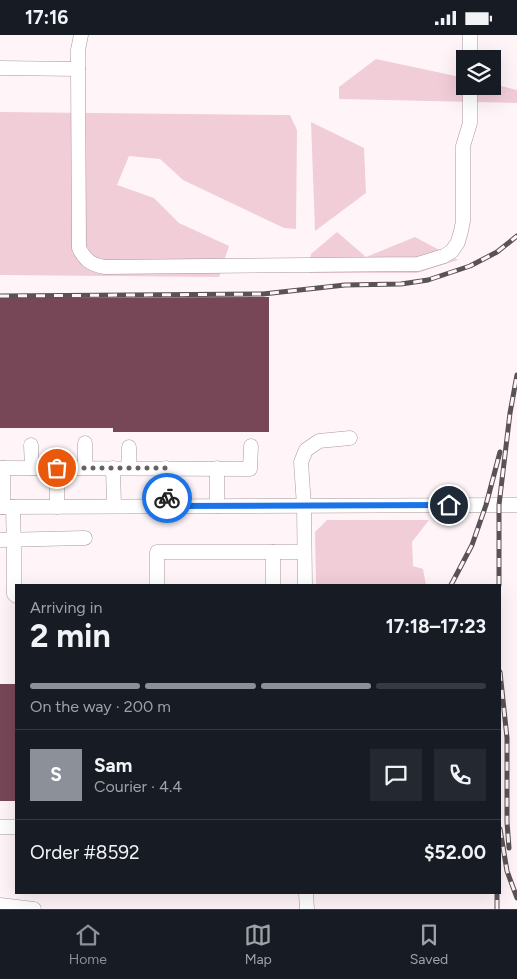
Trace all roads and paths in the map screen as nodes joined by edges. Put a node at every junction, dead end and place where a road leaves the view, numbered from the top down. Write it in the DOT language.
graph roads {
  1 [pos="81,35"];
  2 [pos="470,35"];
  3 [pos="470,50"];
  4 [pos="0,68"];
  5 [pos="78,69"];
  6 [pos="470,95"];
  7 [pos="350,438"];
  8 [pos="85,443"];
  9 [pos="31,445"];
  10 [pos="250,446"];
  11 [pos="129,447"];
  12 [pos="1,468"];
  13 [pos="32,468"];
  14 [pos="57,468"];
  15 [pos="85,468"];
  16 [pos="113,468"];
  17 [pos="129,468"];
  18 [pos="166,468"];
  19 [pos="217,468"];
  20 [pos="517,505"];
  21 [pos="167,506"];
  22 [pos="217,506"];
  23 [pos="304,506"];
  24 [pos="5,507"];
  25 [pos="57,507"];
  26 [pos="114,507"];
  27 [pos="7,539"];
  28 [pos="85,539"];
  29 [pos="273,552"];
  30 [pos="304,552"];
  31 [pos="157,584"];
  32 [pos="273,584"];
  33 [pos="305,584"];
  34 [pos="15,595"];
  35 [pos="0,827"];
  36 [pos="15,827"];
  37 [pos="306,894"];
  38 [pos="0,905"];
  39 [pos="25,909"];
  40 [pos="307,909"];
  1 -- 5 [label="street"];
  2 -- 3 [label="street"];
  4 -- 5 [label="street"];
  5 -- 6 [label="street"];
  7 -- 23 [label="street"];
  8 -- 15 [label="street"];
  9 -- 13 [label="street"];
  10 -- 19 [label="street"];
  11 -- 17 [label="street"];
  12 -- 13 [label="street"];
  12 -- 24 [label="street"];
  13 -- 14 [label="street"];
  14 -- 15 [label="street"];
  14 -- 25 [label="street"];
  15 -- 16 [label="street"];
  16 -- 17 [label="street"];
  16 -- 26 [label="street"];
  17 -- 18 [label="street"];
  18 -- 19 [label="street"];
  18 -- 21 [label="street"];
  19 -- 22 [label="street"];
  20 -- 23 [label="street"];
  21 -- 22 [label="street"];
  21 -- 26 [label="street"];
  22 -- 23 [label="street"];
  23 -- 30 [label="street"];
  24 -- 25 [label="street"];
  24 -- 27 [label="street"];
  25 -- 26 [label="street"];
  27 -- 28 [label="street"];
  27 -- 34 [label="street"];
  29 -- 30 [label="street"];
  29 -- 31 [label="street"];
  29 -- 32 [label="street"];
  30 -- 33 [label="street"];
  35 -- 36 [label="street"];
  37 -- 40 [label="street"];
  38 -- 39 [label="street"];
}
